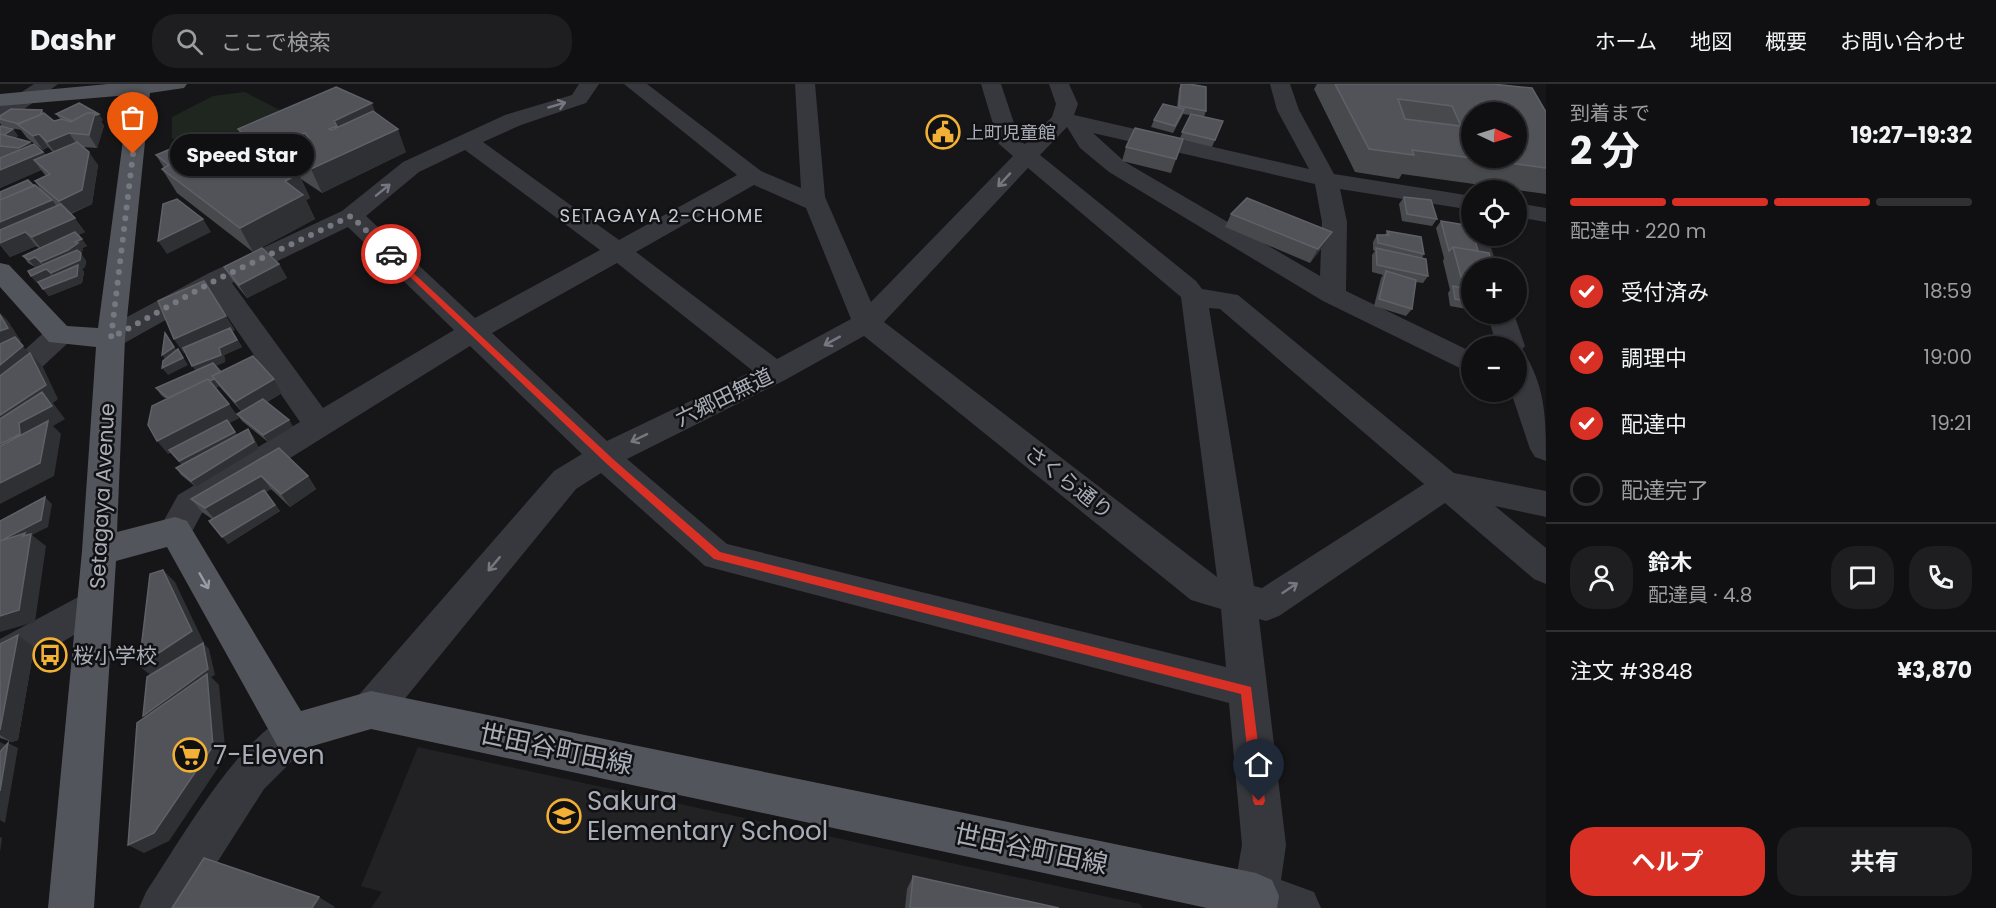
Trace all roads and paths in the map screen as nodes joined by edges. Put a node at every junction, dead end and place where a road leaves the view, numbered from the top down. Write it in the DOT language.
graph roads {
  1 [pos="48,84"];
  2 [pos="177,84"];
  3 [pos="589,84"];
  4 [pos="634,84"];
  5 [pos="805,84"];
  6 [pos="991,84"];
  7 [pos="1059,84"];
  8 [pos="1280,84"];
  9 [pos="141,86"];
  10 [pos="30,97"];
  11 [pos="0,100"];
  12 [pos="0,116"];
  13 [pos="1069,121"];
  14 [pos="467,141"];
  15 [pos="1028,156"];
  16 [pos="753,176"];
  17 [pos="1326,180"];
  18 [pos="1461,201"];
  19 [pos="816,204"];
  20 [pos="1527,212"];
  21 [pos="1546,215"];
  22 [pos="351,216"];
  23 [pos="618,251"];
  24 [pos="0,271"];
  25 [pos="216,280"];
  26 [pos="1333,295"];
  27 [pos="1194,297"];
  28 [pos="866,323"];
  29 [pos="472,332"];
  30 [pos="59,335"];
  31 [pos="111,338"];
  32 [pos="1461,359"];
  33 [pos="776,373"];
  34 [pos="0,389"];
  35 [pos="1527,398"];
  36 [pos="318,425"];
  37 [pos="1546,449"];
  38 [pos="604,456"];
  39 [pos="1449,489"];
  40 [pos="1546,504"];
  41 [pos="174,531"];
  42 [pos="99,551"];
  43 [pos="1546,569"];
  44 [pos="1238,598"];
  45 [pos="95,604"];
  46 [pos="0,659"];
  47 [pos="1247,690"];
  48 [pos="372,710"];
  49 [pos="292,733"];
  50 [pos="1255,902"];
  51 [pos="70,908"];
  52 [pos="162,908"];
  53 [pos="1298,908"];
  1 -- 10 [label="street"];
  2 -- 9 [label="main road"];
  14 -- 3 [label="street, one-way"];
  4 -- 16 [label="street"];
  5 -- 19 [label="street, さくら通り"];
  6 -- 15 [label="street"];
  7 -- 13 [label="street"];
  8 -- 17 [label="street"];
  9 -- 10 [label="main road"];
  9 -- 31 [label="main road, Setagaya Avenue"];
  10 -- 11 [label="main road"];
  10 -- 12 [label="street"];
  13 -- 15 [label="street, 六郷田無道"];
  13 -- 17 [label="street"];
  13 -- 26 [label="street"];
  22 -- 14 [label="street, one-way"];
  14 -- 23 [label="street"];
  15 -- 27 [label="street"];
  15 -- 28 [label="street, 六郷田無道, one-way"];
  16 -- 19 [label="street"];
  16 -- 23 [label="street"];
  17 -- 18 [label="street"];
  17 -- 26 [label="street"];
  19 -- 28 [label="street, さくら通り"];
  20 -- 21 [label="street"];
  22 -- 25 [label="street"];
  22 -- 29 [label="street"];
  23 -- 29 [label="street"];
  23 -- 33 [label="street"];
  24 -- 30 [label="main road"];
  25 -- 31 [label="street"];
  25 -- 36 [label="street"];
  26 -- 32 [label="street"];
  27 -- 39 [label="street"];
  27 -- 44 [label="street"];
  28 -- 33 [label="street, 六郷田無道, one-way"];
  28 -- 44 [label="street, さくら通り"];
  29 -- 36 [label="street"];
  29 -- 38 [label="street"];
  30 -- 31 [label="main road"];
  30 -- 34 [label="street"];
  31 -- 42 [label="main road, Setagaya Avenue"];
  33 -- 38 [label="street, 六郷田無道, one-way"];
  35 -- 37 [label="street"];
  36 -- 41 [label="street"];
  38 -- 47 [label="street"];
  38 -- 48 [label="street, 六郷田無道, one-way"];
  39 -- 40 [label="street"];
  39 -- 43 [label="street"];
  44 -- 39 [label="street, さくら通り, one-way"];
  41 -- 42 [label="main road"];
  41 -- 49 [label="main road, one-way"];
  42 -- 45 [label="main road, Setagaya Avenue"];
  44 -- 47 [label="street"];
  45 -- 46 [label="street"];
  45 -- 51 [label="main road, Setagaya Avenue"];
  47 -- 50 [label="street"];
  48 -- 49 [label="main road, 世田谷町田線"];
  48 -- 50 [label="main road, 世田谷町田線"];
  49 -- 52 [label="street"];
  50 -- 53 [label="street"];
}
